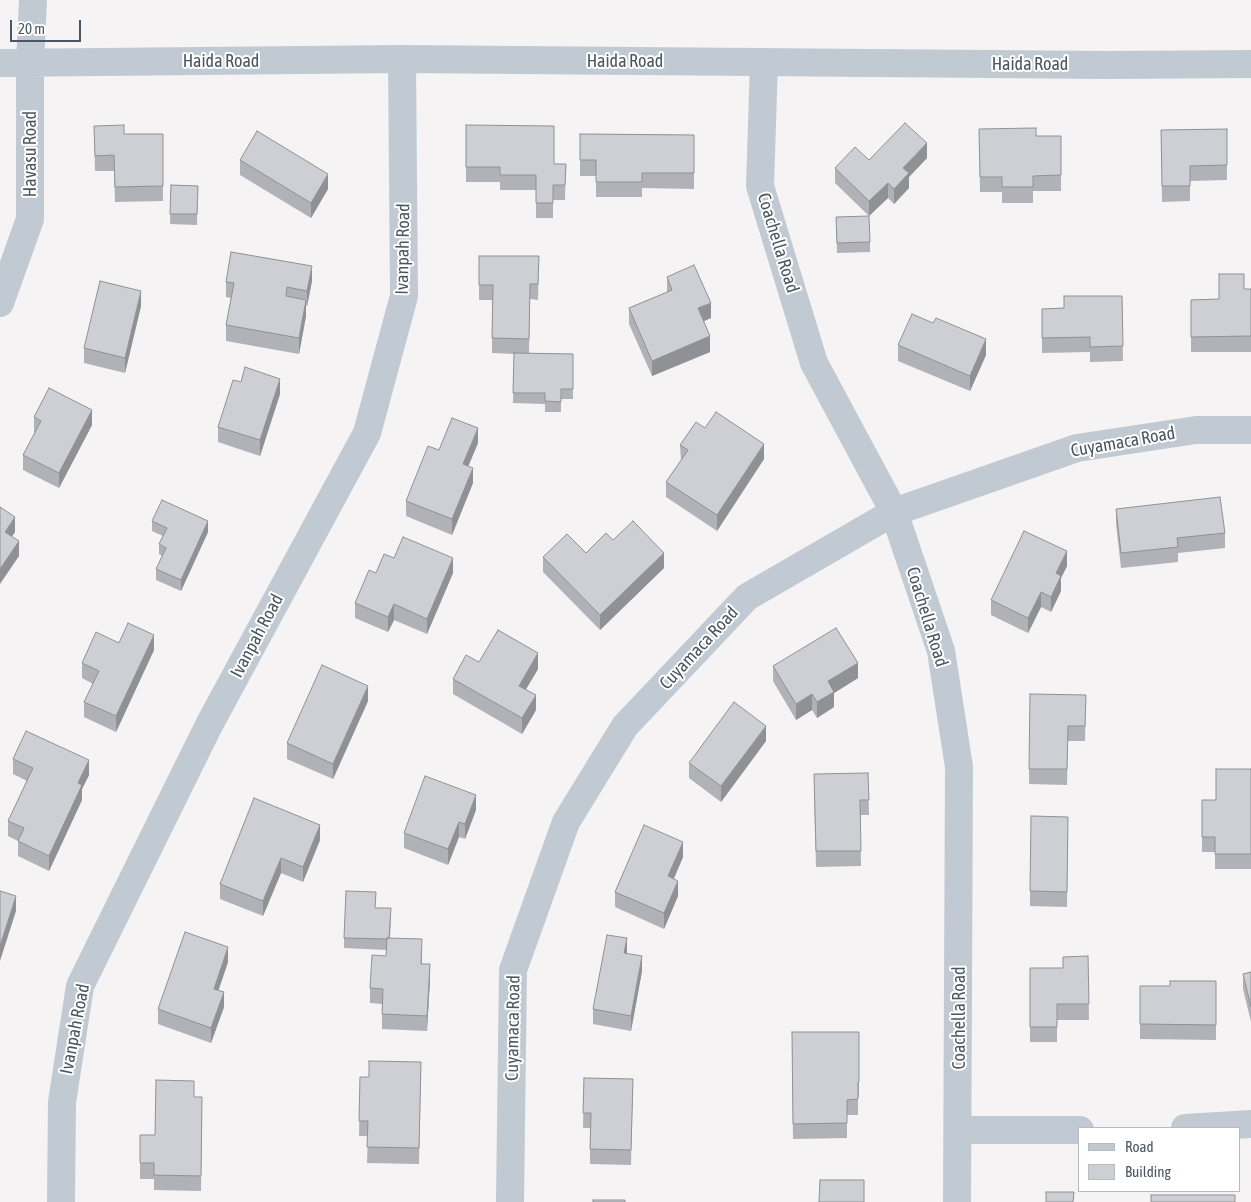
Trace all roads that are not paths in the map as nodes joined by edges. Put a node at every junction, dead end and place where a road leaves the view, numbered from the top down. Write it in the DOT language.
graph roads {
  1 [pos="33,0"];
  2 [pos="402,59"];
  3 [pos="30,62"];
  4 [pos="764,62"];
  5 [pos="0,63"];
  6 [pos="1251,64"];
  7 [pos="0,303"];
  8 [pos="1251,430"];
  9 [pos="894,512"];
  10 [pos="1251,1124"];
  11 [pos="1202,1127"];
  12 [pos="958,1130"];
  13 [pos="1078,1130"];
  14 [pos="61,1202"];
  15 [pos="510,1202"];
  16 [pos="957,1202"];
  1 -- 3 [label="street, Havasu Road"];
  2 -- 3 [label="street, Haida Road"];
  2 -- 4 [label="street, Haida Road"];
  2 -- 14 [label="street, Ivanpah Road"];
  3 -- 5 [label="street, Haida Road"];
  3 -- 7 [label="street, Havasu Road"];
  4 -- 6 [label="street, Haida Road"];
  4 -- 9 [label="street, Coachella Road"];
  8 -- 9 [label="street, Cuyamaca Road"];
  9 -- 12 [label="street, Coachella Road"];
  9 -- 15 [label="street, Cuyamaca Road"];
  10 -- 11 [label="street"];
  12 -- 13 [label="street"];
  12 -- 16 [label="street, Coachella Road"];
}
